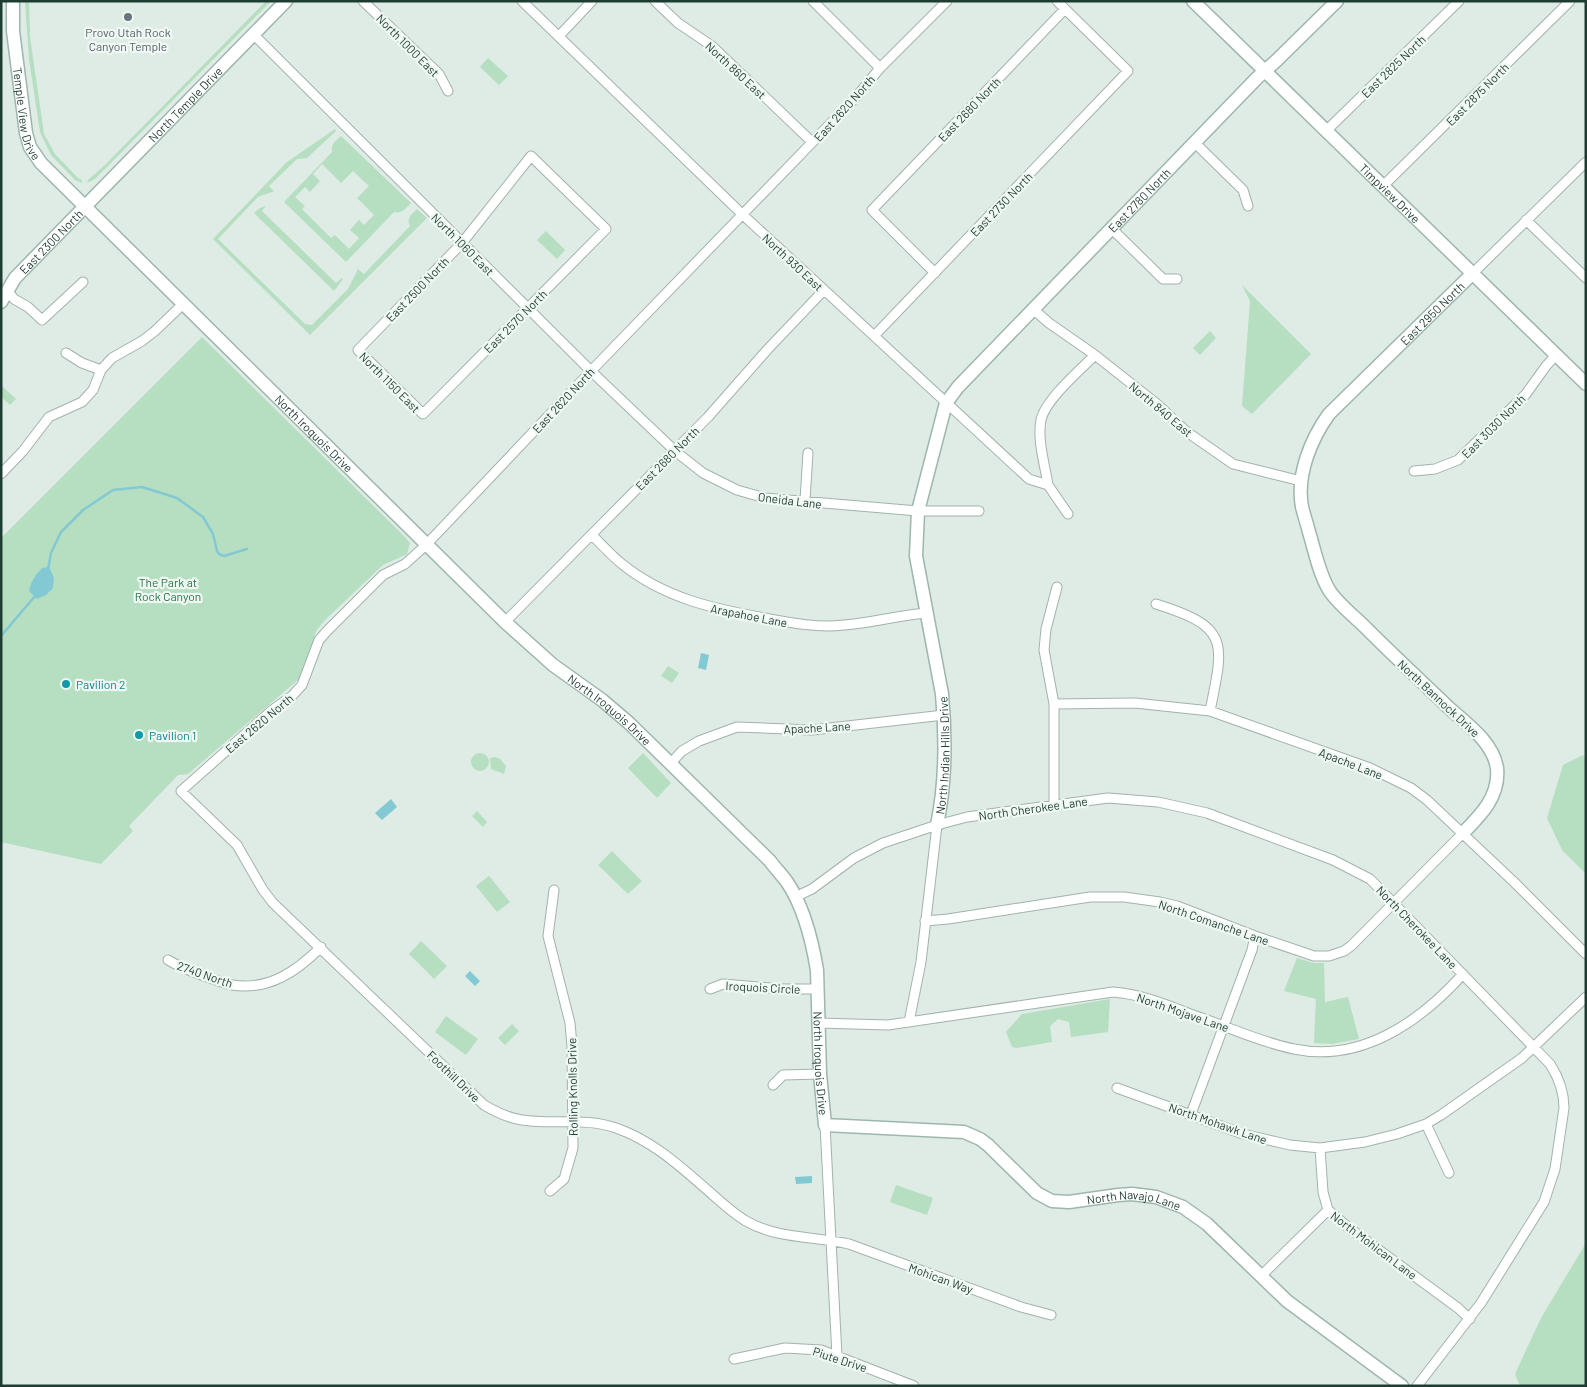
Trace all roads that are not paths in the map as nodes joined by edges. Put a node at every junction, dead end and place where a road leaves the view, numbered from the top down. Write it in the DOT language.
graph roads {
  1 [pos="12,1"];
  2 [pos="286,1"];
  3 [pos="363,1"];
  4 [pos="522,1"];
  5 [pos="592,1"];
  6 [pos="655,1"];
  7 [pos="812,1"];
  8 [pos="947,1"];
  9 [pos="1058,1"];
  10 [pos="1193,1"];
  11 [pos="1459,1"];
  12 [pos="1570,1"];
  13 [pos="1334,2"];
  14 [pos="1065,9"];
  15 [pos="253,34"];
  16 [pos="559,36"];
  17 [pos="880,68"];
  18 [pos="1264,70"];
  19 [pos="448,91"];
  20 [pos="1326,131"];
  21 [pos="812,142"];
  22 [pos="1194,142"];
  23 [pos="1586,162"];
  24 [pos="1383,186"];
  25 [pos="84,206"];
  26 [pos="1248,206"];
  27 [pos="743,215"];
  28 [pos="1526,220"];
  29 [pos="606,228"];
  30 [pos="1111,228"];
  31 [pos="462,243"];
  32 [pos="935,273"];
  33 [pos="1472,274"];
  34 [pos="1586,278"];
  35 [pos="1177,279"];
  36 [pos="83,282"];
  37 [pos="824,290"];
  38 [pos="3,293"];
  39 [pos="183,304"];
  40 [pos="528,308"];
  41 [pos="1033,309"];
  42 [pos="874,336"];
  43 [pos="358,350"];
  44 [pos="66,353"];
  45 [pos="1095,355"];
  46 [pos="1556,355"];
  47 [pos="101,370"];
  48 [pos="590,371"];
  49 [pos="1584,380"];
  50 [pos="946,403"];
  51 [pos="423,414"];
  52 [pos="675,451"];
  53 [pos="808,453"];
  54 [pos="1414,471"];
  55 [pos="1,474"];
  56 [pos="1301,481"];
  57 [pos="1048,485"];
  58 [pos="805,500"];
  59 [pos="918,511"];
  60 [pos="979,511"];
  61 [pos="1068,514"];
  62 [pos="592,535"];
  63 [pos="426,545"];
  64 [pos="1057,587"];
  65 [pos="1156,604"];
  66 [pos="927,613"];
  67 [pos="505,622"];
  68 [pos="1054,704"];
  69 [pos="1210,711"];
  70 [pos="944,715"];
  71 [pos="670,764"];
  72 [pos="181,791"];
  73 [pos="1054,804"];
  74 [pos="937,825"];
  75 [pos="1463,833"];
  76 [pos="554,890"];
  77 [pos="796,897"];
  78 [pos="1392,903"];
  79 [pos="925,921"];
  80 [pos="1255,936"];
  81 [pos="320,947"];
  82 [pos="1586,954"];
  83 [pos="168,960"];
  84 [pos="1463,974"];
  85 [pos="710,989"];
  86 [pos="817,990"];
  87 [pos="1586,997"];
  88 [pos="909,1022"];
  89 [pos="818,1023"];
  90 [pos="1225,1026"];
  91 [pos="1534,1046"];
  92 [pos="820,1074"];
  93 [pos="773,1085"];
  94 [pos="1117,1088"];
  95 [pos="1191,1114"];
  96 [pos="572,1120"];
  97 [pos="1426,1124"];
  98 [pos="825,1125"];
  99 [pos="1320,1148"];
  100 [pos="1448,1173"];
  101 [pos="550,1191"];
  102 [pos="1328,1210"];
  103 [pos="831,1240"];
  104 [pos="1261,1276"];
  105 [pos="1051,1315"];
  106 [pos="1470,1319"];
  107 [pos="837,1356"];
  108 [pos="734,1359"];
  109 [pos="914,1386"];
  110 [pos="1402,1386"];
  111 [pos="1417,1386"];
  1 -- 25 [label="street, Temple View Drive"];
  2 -- 15 [label="street, North Temple Drive"];
  3 -- 19 [label="street, North 1000 East"];
  4 -- 16 [label="street, North 930 East"];
  5 -- 16 [label="street"];
  6 -- 21 [label="street, North 860 East"];
  7 -- 17 [label="street"];
  8 -- 17 [label="street, East 2620 North"];
  9 -- 14 [label="street"];
  10 -- 18 [label="street, Timpview Drive"];
  11 -- 20 [label="street, East 2825 North"];
  12 -- 24 [label="street, East 2875 North"];
  13 -- 18 [label="street, East 2780 North"];
  14 -- 32 [label="street, East 2680 North"];
  14 -- 32 [label="street, East 2730 North"];
  15 -- 25 [label="street, North Temple Drive"];
  15 -- 31 [label="street, North 1060 East"];
  16 -- 27 [label="street, North 930 East"];
  17 -- 21 [label="street, East 2620 North"];
  18 -- 20 [label="street, Timpview Drive"];
  18 -- 22 [label="street, East 2780 North"];
  20 -- 24 [label="street, Timpview Drive"];
  21 -- 27 [label="street, East 2620 North"];
  22 -- 26 [label="street"];
  22 -- 30 [label="street, East 2780 North"];
  23 -- 28 [label="street, East 2950 North"];
  24 -- 33 [label="street, Timpview Drive"];
  25 -- 38 [label="street, East 2300 North"];
  25 -- 39 [label="street, North Iroquois Drive"];
  27 -- 37 [label="street, North 930 East"];
  27 -- 48 [label="street, East 2620 North"];
  28 -- 33 [label="street, East 2950 North"];
  28 -- 34 [label="street"];
  29 -- 31 [label="street, East 2500 North"];
  29 -- 40 [label="street, East 2570 North"];
  30 -- 35 [label="street"];
  30 -- 41 [label="street, East 2780 North"];
  31 -- 40 [label="street, North 1060 East"];
  31 -- 43 [label="street, East 2500 North"];
  32 -- 42 [label="street, East 2730 North"];
  33 -- 46 [label="street, Timpview Drive"];
  33 -- 56 [label="street, East 2950 North"];
  36 -- 38 [label="street"];
  37 -- 42 [label="street, North 930 East"];
  37 -- 52 [label="street, East 2680 North"];
  39 -- 47 [label="street"];
  39 -- 63 [label="street, North Iroquois Drive"];
  40 -- 48 [label="street, North 1060 East"];
  40 -- 51 [label="street, East 2570 North"];
  41 -- 45 [label="street, North 840 East"];
  41 -- 50 [label="street, East 2780 North"];
  42 -- 50 [label="street, North 930 East"];
  43 -- 51 [label="street, North 1150 East"];
  44 -- 47 [label="street"];
  45 -- 56 [label="street, North 840 East"];
  45 -- 57 [label="street"];
  46 -- 49 [label="street, Timpview Drive"];
  46 -- 54 [label="street, East 3030 North"];
  47 -- 55 [label="street"];
  48 -- 52 [label="street, North 1060 East"];
  48 -- 63 [label="street, East 2620 North"];
  50 -- 57 [label="street, North 930 East"];
  50 -- 59 [label="street, North Indian Hills Drive"];
  52 -- 58 [label="street, Oneida Lane"];
  52 -- 62 [label="street, East 2680 North"];
  53 -- 58 [label="street"];
  56 -- 75 [label="street, North Bannock Drive"];
  57 -- 61 [label="street"];
  58 -- 59 [label="street, Oneida Lane"];
  59 -- 60 [label="street, Oneida Lane"];
  59 -- 66 [label="street, North Indian Hills Drive"];
  62 -- 66 [label="street, Arapahoe Lane"];
  62 -- 67 [label="street, East 2680 North"];
  63 -- 67 [label="street, North Iroquois Drive"];
  63 -- 72 [label="street, East 2620 North"];
  64 -- 68 [label="street"];
  65 -- 69 [label="street"];
  66 -- 70 [label="street, North Indian Hills Drive"];
  67 -- 71 [label="street, North Iroquois Drive"];
  68 -- 69 [label="street, Apache Lane"];
  68 -- 73 [label="street"];
  69 -- 75 [label="street, Apache Lane"];
  70 -- 71 [label="street, Apache Lane"];
  70 -- 74 [label="street, North Indian Hills Drive"];
  71 -- 77 [label="street, North Iroquois Drive"];
  72 -- 81 [label="street, Foothill Drive"];
  73 -- 74 [label="street, North Cherokee Lane"];
  73 -- 78 [label="street, North Cherokee Lane"];
  74 -- 77 [label="street, North Cherokee Lane"];
  74 -- 79 [label="street, North Indian Hills Drive"];
  75 -- 78 [label="street, North Bannock Drive"];
  75 -- 82 [label="street, Apache Lane"];
  76 -- 96 [label="street, Rolling Knolls Drive"];
  77 -- 86 [label="street, North Iroquois Drive"];
  78 -- 80 [label="street, North Comanche Lane"];
  78 -- 84 [label="street, North Cherokee Lane"];
  79 -- 80 [label="street, North Comanche Lane"];
  79 -- 88 [label="street, North Indian Hills Drive"];
  80 -- 90 [label="street"];
  81 -- 83 [label="street, 2740 North"];
  81 -- 96 [label="street, Foothill Drive"];
  84 -- 90 [label="street, North Mojave Lane"];
  84 -- 91 [label="street, North Cherokee Lane"];
  85 -- 86 [label="street, Iroquois Circle"];
  86 -- 89 [label="street, North Iroquois Drive"];
  87 -- 91 [label="street"];
  88 -- 89 [label="street, North Mojave Lane"];
  88 -- 90 [label="street, North Mojave Lane"];
  89 -- 92 [label="street, North Iroquois Drive"];
  90 -- 95 [label="street"];
  91 -- 97 [label="street, North Mohawk Lane"];
  91 -- 106 [label="street, North Cherokee Lane"];
  92 -- 93 [label="street"];
  92 -- 98 [label="street, North Iroquois Drive"];
  94 -- 95 [label="street, North Mohawk Lane"];
  95 -- 99 [label="street, North Mohawk Lane"];
  96 -- 101 [label="street, Rolling Knolls Drive"];
  96 -- 103 [label="street, Foothill Drive"];
  97 -- 99 [label="street, North Mohawk Lane"];
  97 -- 100 [label="street"];
  98 -- 103 [label="street, North Iroquois Drive"];
  98 -- 104 [label="street, North Navajo Lane"];
  99 -- 102 [label="street, North Mohican Lane"];
  102 -- 104 [label="street"];
  102 -- 106 [label="street, North Mohican Lane"];
  103 -- 105 [label="street, Mohican Way"];
  103 -- 107 [label="street, North Iroquois Drive"];
  104 -- 110 [label="street, North Navajo Lane"];
  106 -- 111 [label="street, North Cherokee Lane"];
  107 -- 108 [label="street, Piute Drive"];
  107 -- 109 [label="street, Piute Drive"];
}
